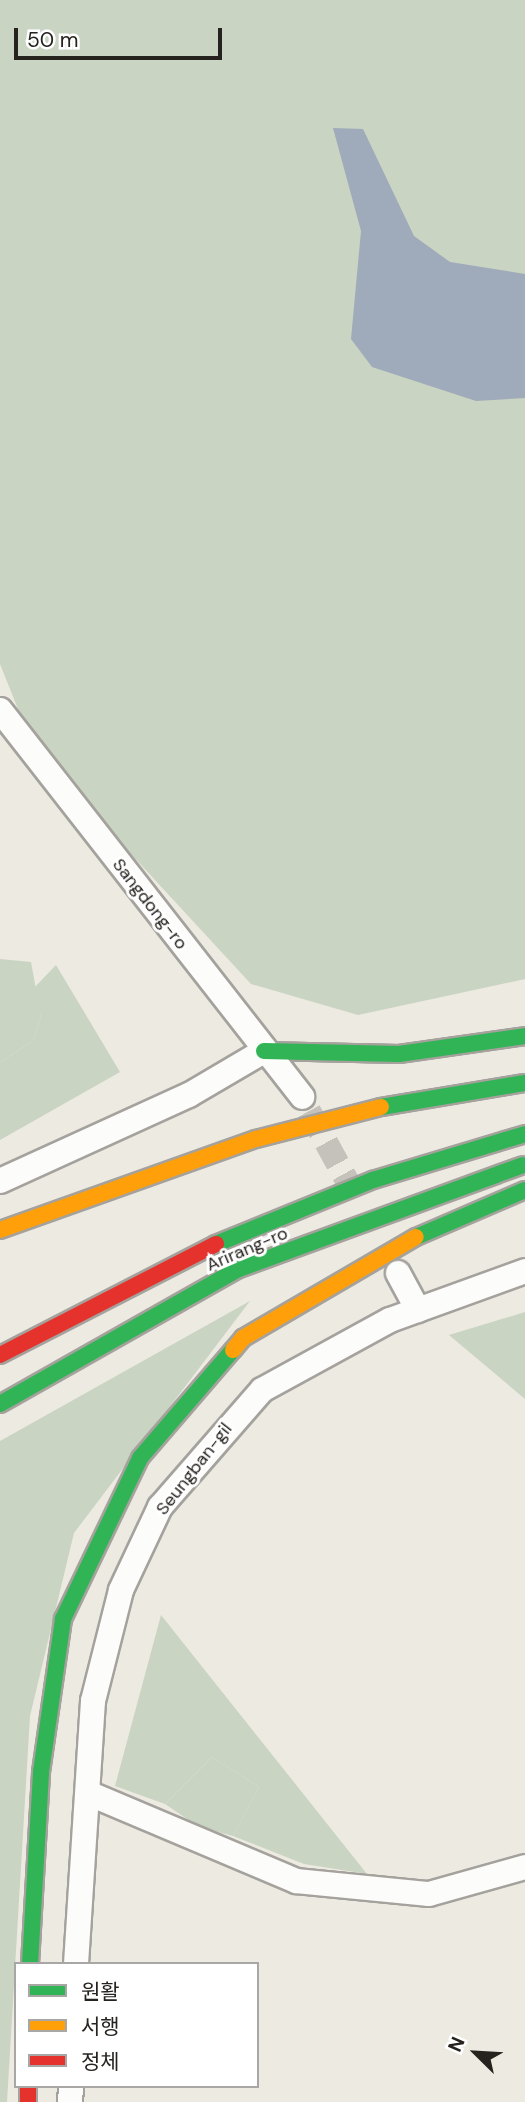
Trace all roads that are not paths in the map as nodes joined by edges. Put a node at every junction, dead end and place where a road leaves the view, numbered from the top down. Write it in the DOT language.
graph roads {
  1 [pos="0,710"];
  2 [pos="525,1036"];
  3 [pos="264,1051"];
  4 [pos="525,1083"];
  5 [pos="302,1097"];
  6 [pos="525,1133"];
  7 [pos="525,1165"];
  8 [pos="0,1181"];
  9 [pos="525,1189"];
  10 [pos="0,1230"];
  11 [pos="525,1271"];
  12 [pos="398,1273"];
  13 [pos="418,1310"];
  14 [pos="0,1355"];
  15 [pos="0,1404"];
  16 [pos="88,1793"];
  17 [pos="525,1867"];
  18 [pos="30,1962"];
  19 [pos="76,1962"];
  1 -- 3 [label="street, Sangdong-ro"];
  2 -- 3 [label="main road"];
  3 -- 5 [label="street, Sangdong-ro"];
  3 -- 8 [label="street"];
  4 -- 10 [label="main road"];
  6 -- 14 [label="main road, Arirang-ro"];
  7 -- 15 [label="main road, Arirang-ro"];
  9 -- 18 [label="main road"];
  11 -- 13 [label="street, Seungban-gil"];
  12 -- 13 [label="street"];
  13 -- 16 [label="street, Seungban-gil"];
  16 -- 17 [label="street"];
  16 -- 19 [label="street, Seungban-gil"];
}
